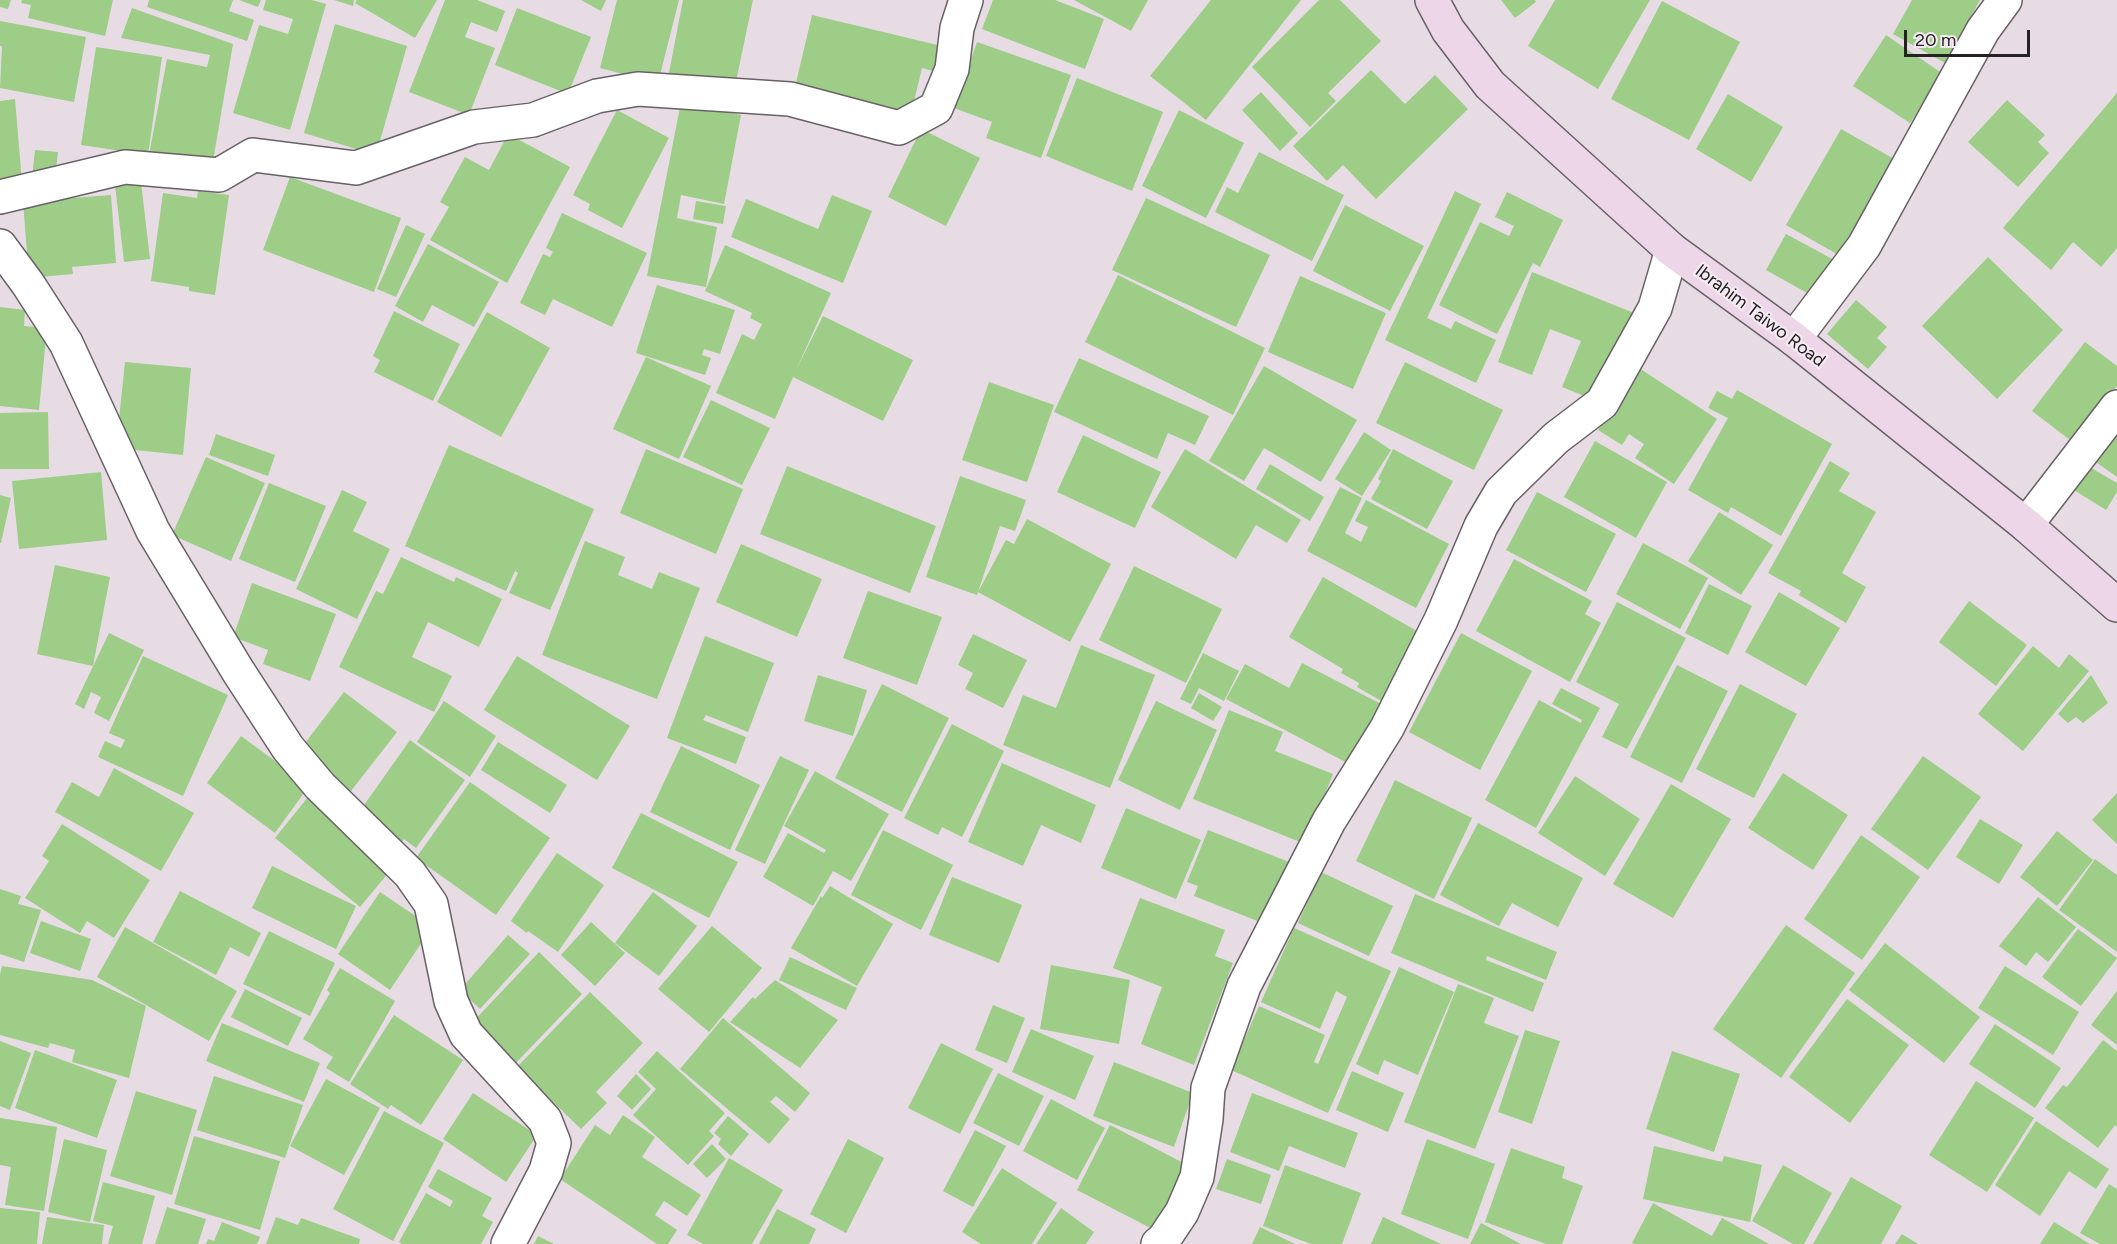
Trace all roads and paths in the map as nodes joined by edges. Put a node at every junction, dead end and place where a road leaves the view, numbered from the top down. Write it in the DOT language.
graph roads {
  1 [pos="966,0"];
  2 [pos="1432,0"];
  3 [pos="2005,0"];
  4 [pos="0,197"];
  5 [pos="0,246"];
  6 [pos="1672,250"];
  7 [pos="1794,339"];
  8 [pos="2117,407"];
  9 [pos="2026,525"];
  10 [pos="2117,605"];
  11 [pos="508,1244"];
  12 [pos="1158,1244"];
  1 -- 4 [label="street"];
  2 -- 6 [label="main road, Ibrahim Taiwo Road"];
  3 -- 7 [label="street"];
  5 -- 11 [label="street"];
  6 -- 7 [label="main road, Ibrahim Taiwo Road"];
  6 -- 12 [label="street"];
  7 -- 9 [label="main road, Ibrahim Taiwo Road"];
  8 -- 9 [label="street"];
  9 -- 10 [label="main road, Ibrahim Taiwo Road"];
}
